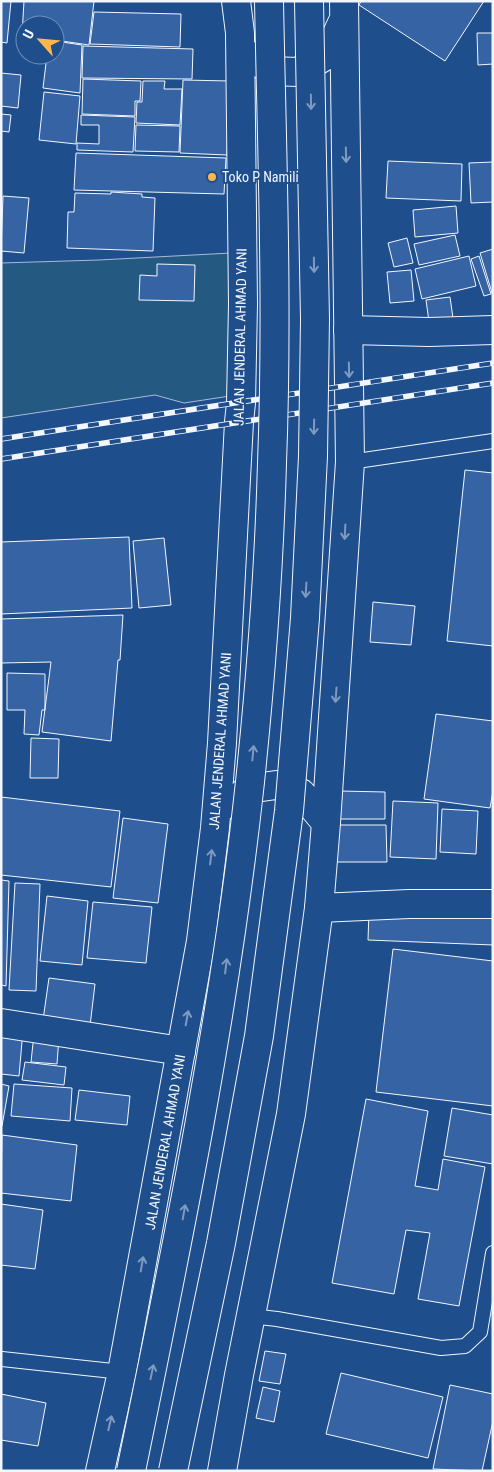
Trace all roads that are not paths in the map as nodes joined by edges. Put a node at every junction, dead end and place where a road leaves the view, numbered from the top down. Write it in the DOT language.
graph roads {
  1 [pos="236,1"];
  2 [pos="269,1"];
  3 [pos="309,1"];
  4 [pos="344,9"];
  5 [pos="240,33"];
  6 [pos="348,330"];
  7 [pos="493,330"];
  8 [pos="493,441"];
  9 [pos="350,462"];
  10 [pos="326,823"];
  11 [pos="215,828"];
  12 [pos="493,904"];
  13 [pos="319,908"];
  14 [pos="1,1023"];
  15 [pos="182,1051"];
  16 [pos="493,1253"];
  17 [pos="251,1316"];
  18 [pos="2,1359"];
  19 [pos="122,1372"];
  20 [pos="100,1471"];
  21 [pos="132,1471"];
  22 [pos="173,1471"];
  23 [pos="222,1471"];
  1 -- 5 [label="main road, JALAN JENDERAL AHMAD YANI"];
  21 -- 2 [label="main road, one-way, bridge"];
  3 -- 22 [label="main road, one-way, bridge"];
  4 -- 5 [label="main road"];
  4 -- 6 [label="main road, one-way"];
  5 -- 11 [label="main road, JALAN JENDERAL AHMAD YANI"];
  6 -- 7 [label="main road"];
  6 -- 9 [label="main road, one-way"];
  8 -- 9 [label="lane"];
  9 -- 10 [label="main road, one-way"];
  10 -- 11 [label="main road"];
  10 -- 13 [label="main road"];
  15 -- 11 [label="main road, JALAN JENDERAL AHMAD YANI, one-way"];
  12 -- 13 [label="main road"];
  13 -- 17 [label="main road"];
  14 -- 15 [label="main road"];
  19 -- 15 [label="main road, JALAN JENDERAL AHMAD YANI, one-way"];
  16 -- 17 [label="lane"];
  17 -- 23 [label="main road"];
  18 -- 19 [label="lane"];
  20 -- 19 [label="main road, JALAN JENDERAL AHMAD YANI, one-way"];
}
